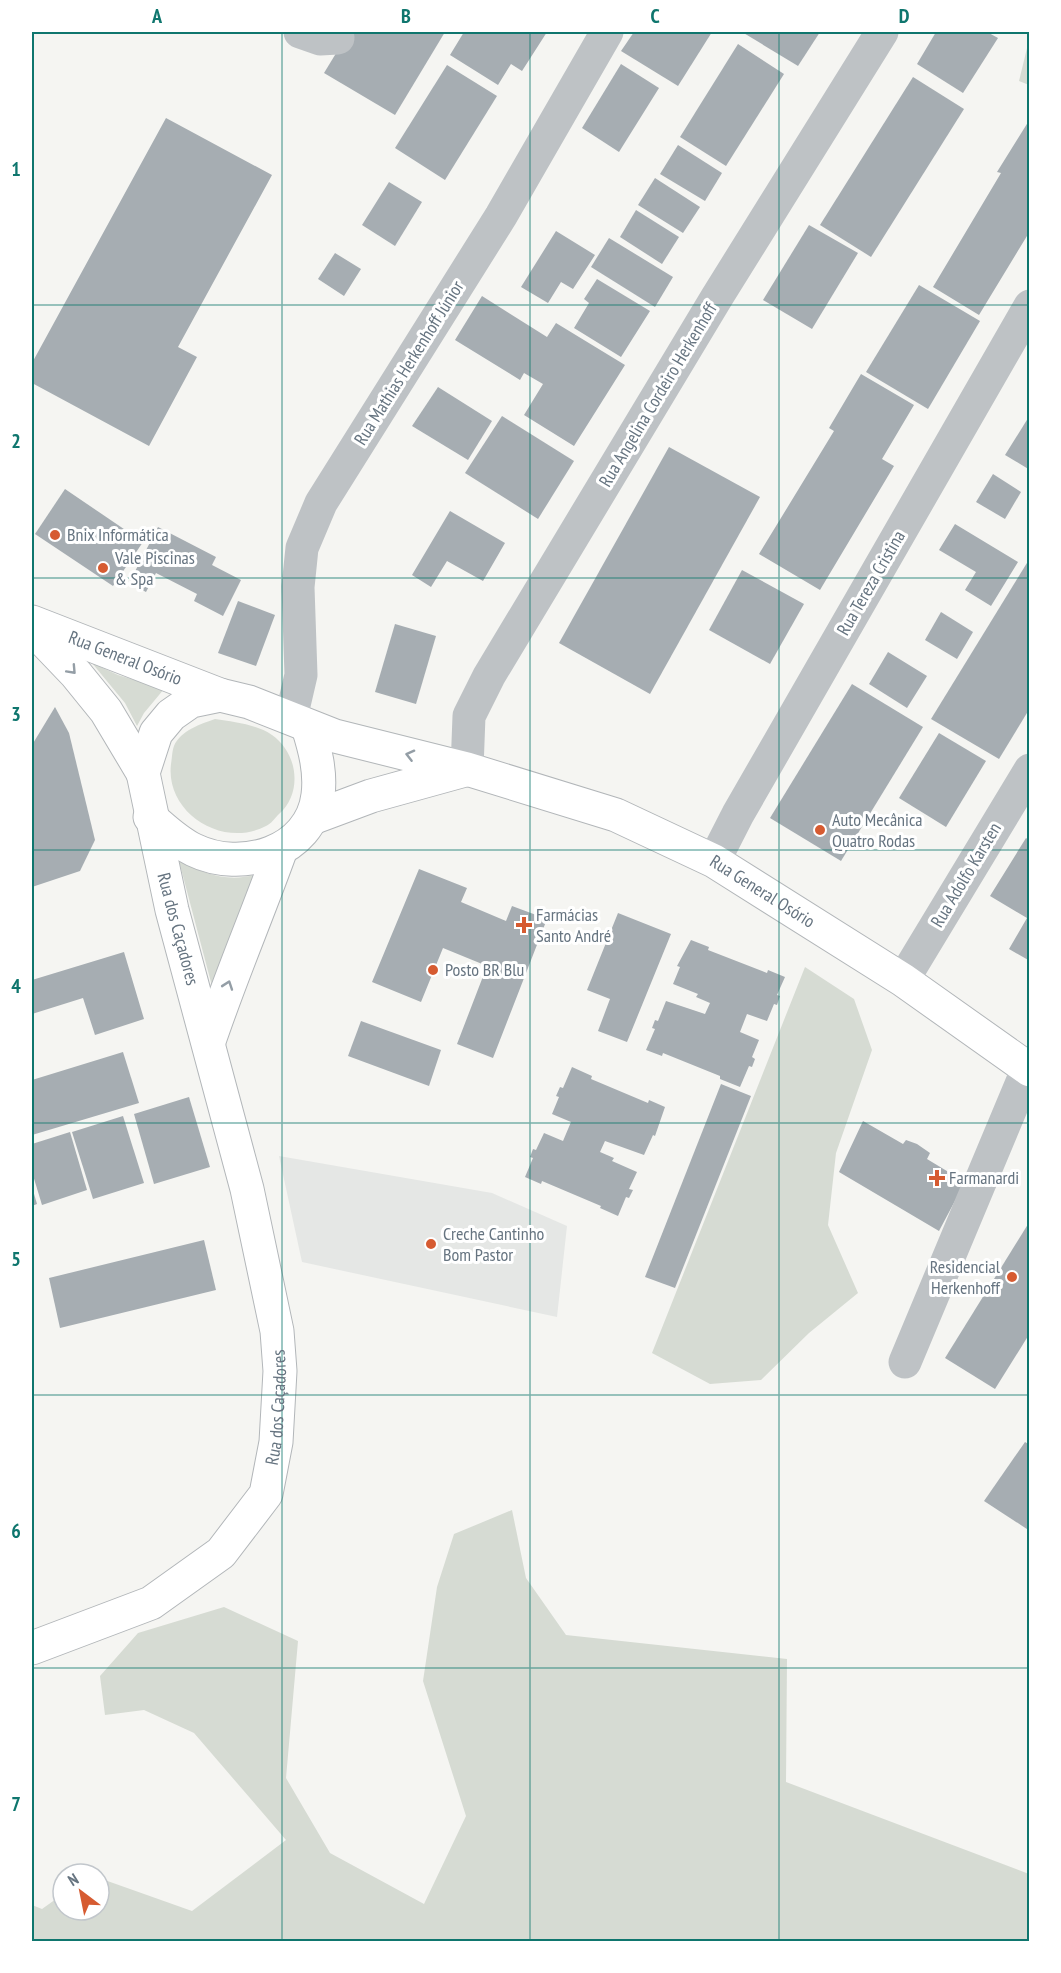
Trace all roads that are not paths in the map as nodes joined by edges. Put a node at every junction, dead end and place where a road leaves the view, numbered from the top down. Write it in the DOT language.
graph roads {
  1 [pos="300,32"];
  2 [pos="607,32"];
  3 [pos="882,32"];
  4 [pos="338,38"];
  5 [pos="1029,306"];
  6 [pos="32,622"];
  7 [pos="32,628"];
  8 [pos="220,695"];
  9 [pos="300,723"];
  10 [pos="466,769"];
  11 [pos="1029,770"];
  12 [pos="143,773"];
  13 [pos="150,817"];
  14 [pos="312,818"];
  15 [pos="281,849"];
  16 [pos="714,861"];
  17 [pos="903,980"];
  18 [pos="209,1041"];
  19 [pos="1028,1067"];
  20 [pos="905,1362"];
  21 [pos="32,1648"];
  1 -- 4 [label="street"];
  2 -- 9 [label="street, Rua Mathias Herkenhoff Júnior"];
  3 -- 10 [label="street, Rua Angelina Cordeiro Herkenhoff"];
  5 -- 16 [label="street, Rua Tereza Cristina"];
  6 -- 8 [label="main road, Rua General Osório"];
  7 -- 12 [label="main road, Rua General Osório, one-way"];
  8 -- 9 [label="main road"];
  8 -- 12 [label="main road"];
  10 -- 9 [label="main road, Rua General Osório, one-way"];
  9 -- 14 [label="main road"];
  10 -- 14 [label="main road"];
  10 -- 16 [label="main road, Rua General Osório"];
  11 -- 17 [label="street, Rua Adolfo Karsten"];
  12 -- 13 [label="main road"];
  13 -- 15 [label="main road"];
  13 -- 18 [label="main road, Rua dos Caçadores"];
  14 -- 15 [label="main road"];
  18 -- 15 [label="main road, Rua dos Caçadores, one-way"];
  16 -- 17 [label="main road, Rua General Osório"];
  17 -- 19 [label="main road, Rua General Osório"];
  18 -- 21 [label="main road, Rua dos Caçadores"];
  19 -- 20 [label="street"];
}
